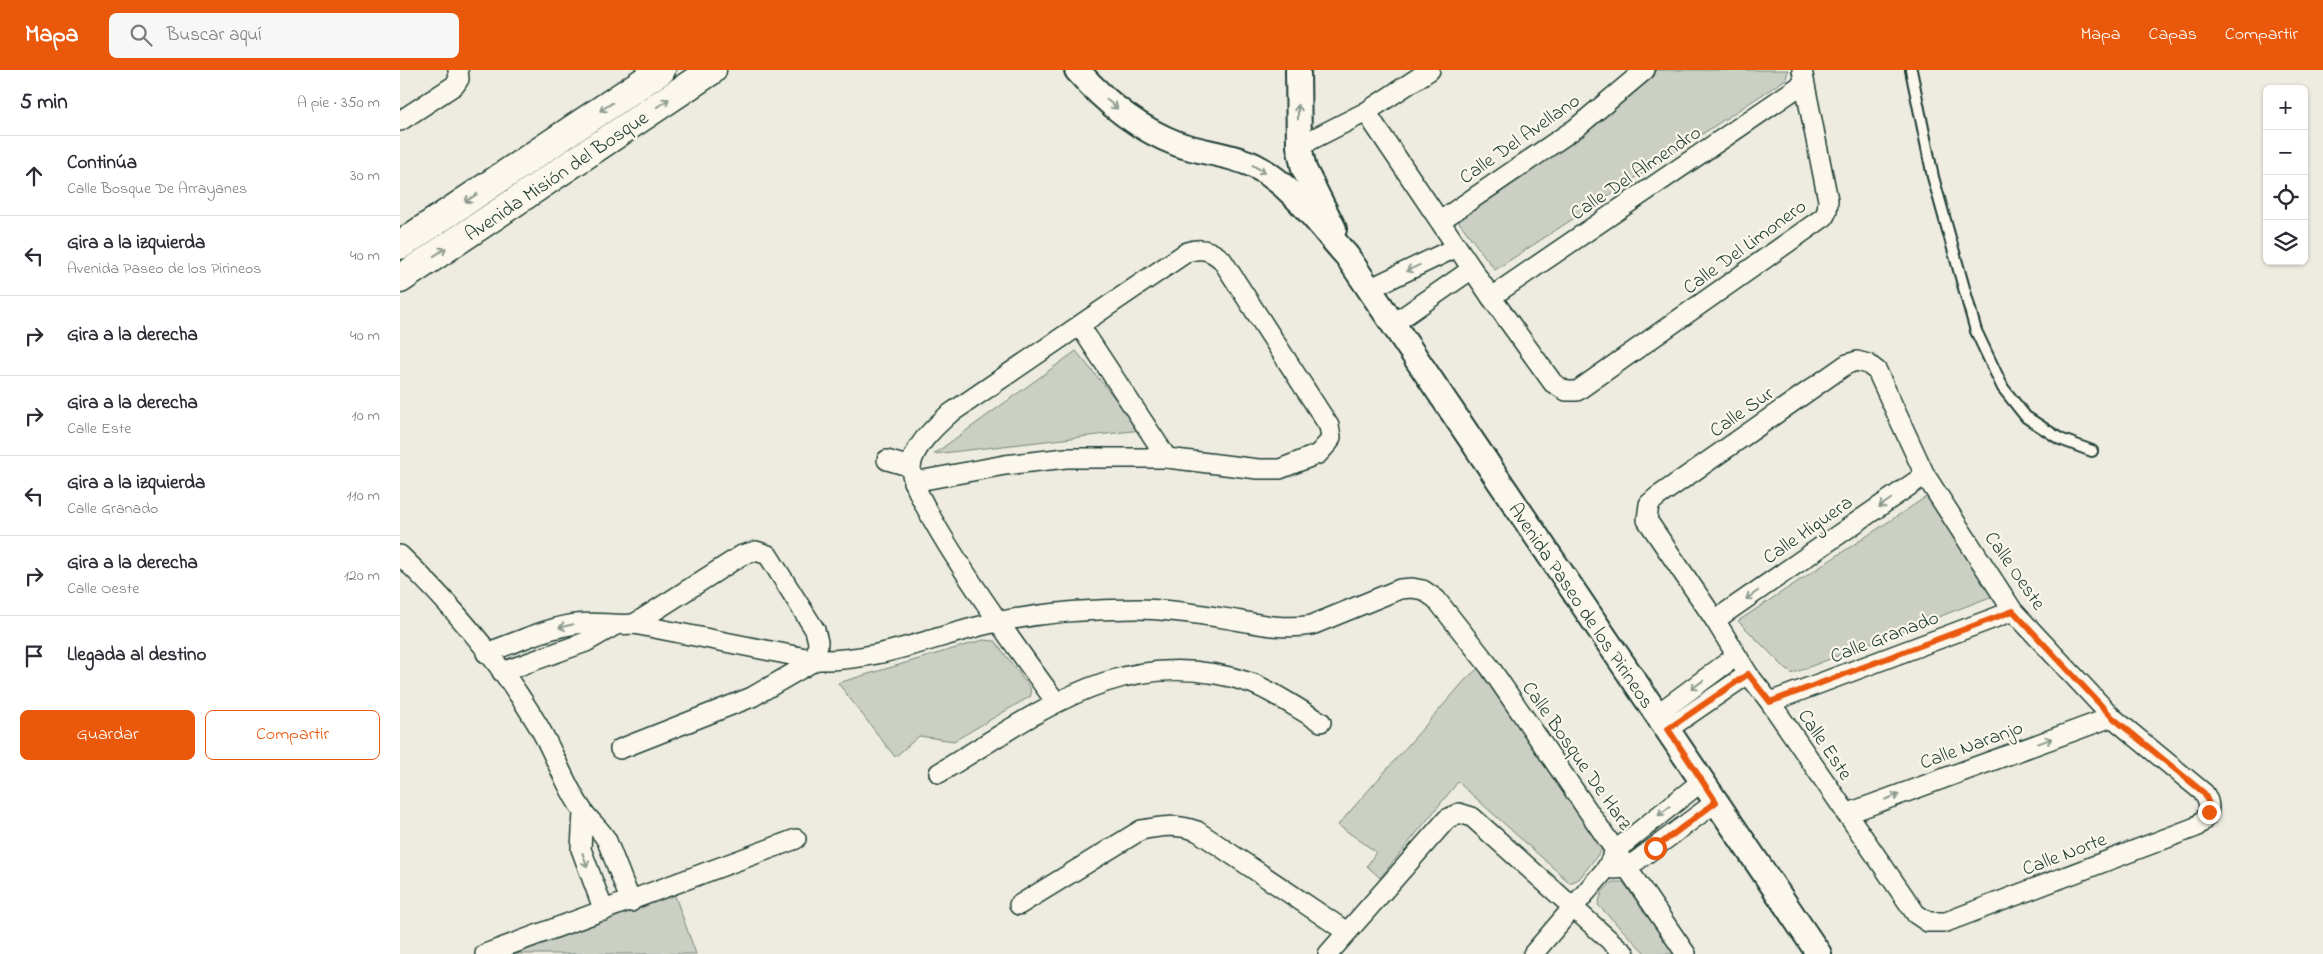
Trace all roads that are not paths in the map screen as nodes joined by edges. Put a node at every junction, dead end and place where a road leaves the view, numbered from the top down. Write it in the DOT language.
graph roads {
  1 [pos="458,70"];
  2 [pos="661,70"];
  3 [pos="712,70"];
  4 [pos="1078,70"];
  5 [pos="1298,70"];
  6 [pos="1430,70"];
  7 [pos="1645,70"];
  8 [pos="1911,70"];
  9 [pos="1803,77"];
  10 [pos="1366,112"];
  11 [pos="400,121"];
  12 [pos="1299,146"];
  13 [pos="1440,220"];
  14 [pos="400,245"];
  15 [pos="1457,247"];
  16 [pos="1347,256"];
  17 [pos="1472,269"];
  18 [pos="400,279"];
  19 [pos="1369,288"];
  20 [pos="1491,297"];
  21 [pos="1393,324"];
  22 [pos="1080,326"];
  23 [pos="1868,364"];
  24 [pos="2092,451"];
  25 [pos="1167,458"];
  26 [pos="887,460"];
  27 [pos="912,474"];
  28 [pos="1926,475"];
  29 [pos="1647,511"];
  30 [pos="400,555"];
  31 [pos="2013,611"];
  32 [pos="1715,620"];
  33 [pos="998,622"];
  34 [pos="634,624"];
  35 [pos="614,626"];
  36 [pos="486,653"];
  37 [pos="1736,656"];
  38 [pos="816,660"];
  39 [pos="502,672"];
  40 [pos="1748,674"];
  41 [pos="1056,702"];
  42 [pos="1770,702"];
  43 [pos="2112,717"];
  44 [pos="1321,722"];
  45 [pos="1662,722"];
  46 [pos="620,749"];
  47 [pos="939,773"];
  48 [pos="1702,781"];
  49 [pos="1716,802"];
  50 [pos="583,812"];
  51 [pos="2209,812"];
  52 [pos="1846,814"];
  53 [pos="796,839"];
  54 [pos="1616,850"];
  55 [pos="1627,868"];
  56 [pos="1606,869"];
  57 [pos="631,902"];
  58 [pos="1019,905"];
  59 [pos="1573,908"];
  60 [pos="604,912"];
  61 [pos="1928,922"];
  62 [pos="1347,932"];
  63 [pos="485,954"];
  64 [pos="1328,954"];
  65 [pos="1534,954"];
  66 [pos="1625,954"];
  67 [pos="1686,954"];
  68 [pos="1819,954"];
  1 -- 11 [label="street"];
  2 -- 14 [label="main road, Avenida Misión del Bosque, one-way"];
  18 -- 3 [label="main road, Avenida Misión del Bosque, one-way"];
  4 -- 16 [label="street, one-way"];
  12 -- 5 [label="street, one-way"];
  6 -- 10 [label="street"];
  7 -- 13 [label="street, Calle Del Avellano"];
  8 -- 24 [label="lane"];
  9 -- 20 [label="street, Calle Del Almendro"];
  9 -- 20 [label="street, Calle Del Limonero"];
  10 -- 12 [label="street"];
  10 -- 13 [label="street"];
  12 -- 16 [label="street"];
  13 -- 15 [label="street"];
  15 -- 17 [label="street"];
  15 -- 19 [label="street, one-way"];
  16 -- 19 [label="street, Avenida Paseo de los Pirineos"];
  17 -- 20 [label="street"];
  17 -- 21 [label="street"];
  19 -- 21 [label="street, Avenida Paseo de los Pirineos"];
  21 -- 45 [label="street, Avenida Paseo de los Pirineos"];
  22 -- 25 [label="street"];
  22 -- 25 [label="street"];
  22 -- 27 [label="street"];
  23 -- 28 [label="street, Calle Oeste"];
  23 -- 29 [label="street, Calle Sur"];
  25 -- 27 [label="street"];
  26 -- 27 [label="street"];
  27 -- 33 [label="street"];
  28 -- 31 [label="street, Calle Oeste"];
  28 -- 32 [label="street, Calle Higuera, one-way"];
  29 -- 32 [label="street, Calle Este"];
  30 -- 36 [label="street"];
  31 -- 42 [label="street, Calle Granado"];
  31 -- 43 [label="street, Calle Oeste"];
  32 -- 37 [label="street, Calle Este"];
  33 -- 38 [label="street"];
  33 -- 41 [label="street"];
  33 -- 54 [label="street, Calle Bosque De Harz"];
  34 -- 35 [label="street"];
  34 -- 38 [label="street"];
  34 -- 38 [label="street"];
  35 -- 36 [label="street, one-way"];
  35 -- 39 [label="street"];
  36 -- 39 [label="street"];
  37 -- 40 [label="street, Calle Este"];
  37 -- 45 [label="street, one-way"];
  38 -- 46 [label="street"];
  39 -- 50 [label="street"];
  40 -- 42 [label="street, Calle Este"];
  40 -- 45 [label="street"];
  41 -- 44 [label="street"];
  41 -- 47 [label="street"];
  42 -- 52 [label="street, Calle Este"];
  43 -- 51 [label="street, Calle Oeste"];
  52 -- 43 [label="street, Calle Naranjo, one-way"];
  45 -- 48 [label="street, Avenida Paseo de los Pirineos"];
  48 -- 49 [label="street, Avenida Paseo de los Pirineos"];
  48 -- 54 [label="street, one-way"];
  49 -- 55 [label="street"];
  49 -- 68 [label="street, Avenida Paseo de los Pirineos"];
  50 -- 57 [label="street"];
  50 -- 60 [label="street, one-way"];
  51 -- 61 [label="street, Calle Norte"];
  52 -- 61 [label="street, Calle Este"];
  53 -- 57 [label="street"];
  54 -- 55 [label="street, Calle Bosque De Harz"];
  54 -- 56 [label="street"];
  55 -- 56 [label="street"];
  55 -- 67 [label="street, Calle Bosque De Harz"];
  56 -- 59 [label="street"];
  57 -- 60 [label="street"];
  58 -- 62 [label="street"];
  59 -- 62 [label="street"];
  59 -- 65 [label="street"];
  59 -- 66 [label="street"];
  60 -- 63 [label="street"];
  62 -- 64 [label="street"];
}
